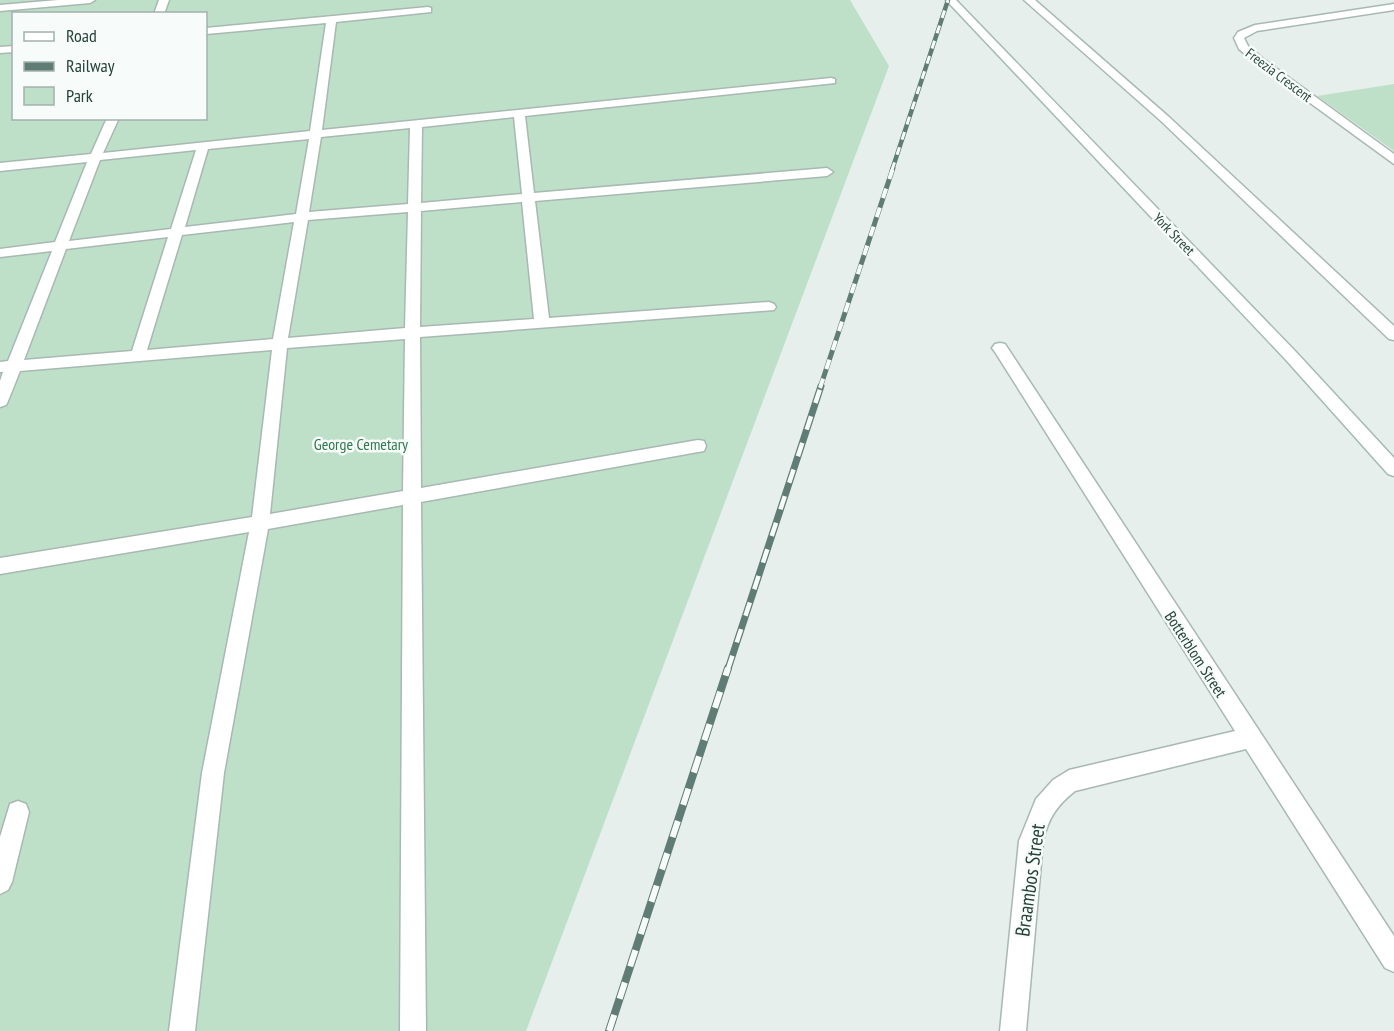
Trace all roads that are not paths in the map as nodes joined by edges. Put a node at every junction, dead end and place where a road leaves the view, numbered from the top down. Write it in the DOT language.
graph roads {
  1 [pos="90,0"];
  2 [pos="951,0"];
  3 [pos="1029,0"];
  4 [pos="1394,7"];
  5 [pos="0,8"];
  6 [pos="428,10"];
  7 [pos="331,19"];
  8 [pos="207,31"];
  9 [pos="831,81"];
  10 [pos="519,112"];
  11 [pos="112,120"];
  12 [pos="416,123"];
  13 [pos="316,134"];
  14 [pos="203,147"];
  15 [pos="95,158"];
  16 [pos="1394,160"];
  17 [pos="0,167"];
  18 [pos="827,172"];
  19 [pos="528,196"];
  20 [pos="414,206"];
  21 [pos="301,217"];
  22 [pos="175,232"];
  23 [pos="62,246"];
  24 [pos="0,253"];
  25 [pos="769,307"];
  26 [pos="542,324"];
  27 [pos="412,333"];
  28 [pos="1394,335"];
  29 [pos="280,343"];
  30 [pos="1000,348"];
  31 [pos="138,355"];
  32 [pos="7,366"];
  33 [pos="0,400"];
  34 [pos="698,446"];
  35 [pos="1394,469"];
  36 [pos="413,496"];
  37 [pos="260,523"];
  38 [pos="0,566"];
  39 [pos="1250,738"];
  40 [pos="18,812"];
  41 [pos="0,882"];
  42 [pos="1394,959"];
  43 [pos="182,1031"];
  44 [pos="413,1031"];
  45 [pos="1013,1031"];
  1 -- 5 [label="street"];
  2 -- 35 [label="street, York Street"];
  3 -- 28 [label="street"];
  4 -- 16 [label="street, Freezia Crescent"];
  6 -- 7 [label="street"];
  7 -- 8 [label="street"];
  7 -- 13 [label="street"];
  9 -- 10 [label="street"];
  10 -- 12 [label="street"];
  10 -- 19 [label="street"];
  11 -- 15 [label="street"];
  12 -- 13 [label="street"];
  12 -- 20 [label="street"];
  13 -- 14 [label="street"];
  13 -- 21 [label="street"];
  14 -- 15 [label="street"];
  14 -- 22 [label="street"];
  15 -- 17 [label="street"];
  15 -- 23 [label="street"];
  18 -- 19 [label="street"];
  19 -- 20 [label="street"];
  19 -- 26 [label="street"];
  20 -- 21 [label="street"];
  20 -- 27 [label="street"];
  21 -- 22 [label="street"];
  21 -- 29 [label="street"];
  22 -- 23 [label="street"];
  22 -- 31 [label="street"];
  23 -- 24 [label="street"];
  23 -- 32 [label="street"];
  25 -- 26 [label="street"];
  26 -- 27 [label="street"];
  27 -- 29 [label="street"];
  27 -- 36 [label="street"];
  29 -- 31 [label="street"];
  29 -- 37 [label="street"];
  30 -- 39 [label="street, Botterblom Street"];
  31 -- 32 [label="street"];
  32 -- 33 [label="street"];
  34 -- 36 [label="street"];
  36 -- 37 [label="street"];
  36 -- 44 [label="street"];
  37 -- 38 [label="street"];
  37 -- 43 [label="street"];
  39 -- 42 [label="street, Botterblom Street"];
  39 -- 45 [label="street, Braambos Street"];
  40 -- 41 [label="street"];
}
